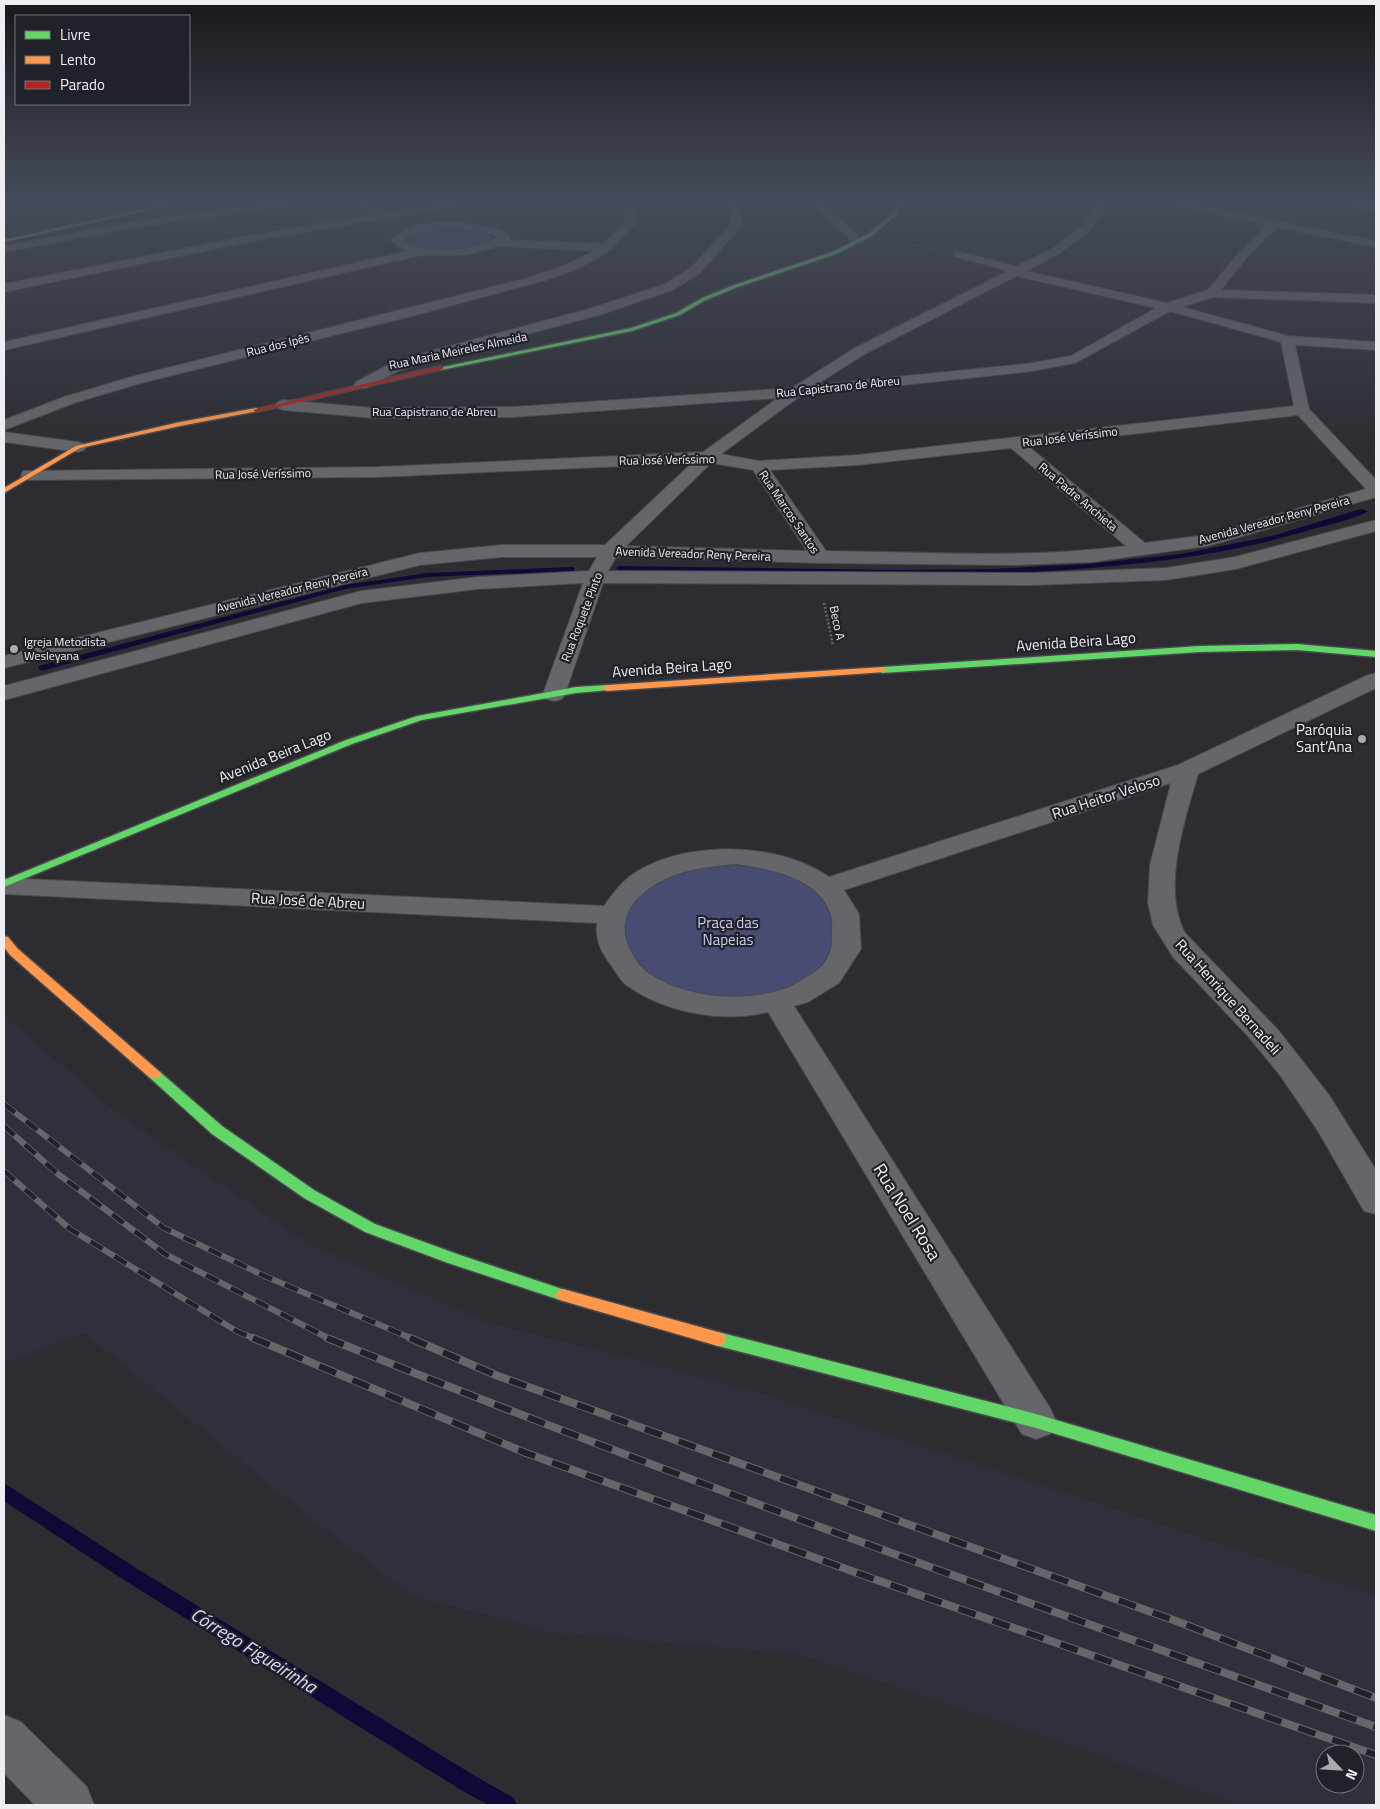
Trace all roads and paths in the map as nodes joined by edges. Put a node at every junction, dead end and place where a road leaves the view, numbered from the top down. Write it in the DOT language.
graph roads {
  1 [pos="17,285"];
  2 [pos="272,285"];
  3 [pos="512,285"];
  4 [pos="672,285"];
  5 [pos="738,285"];
  6 [pos="988,285"];
  7 [pos="1074,285"];
  8 [pos="1218,285"];
  9 [pos="4,288"];
  10 [pos="1212,292"];
  11 [pos="1376,299"];
  12 [pos="1168,307"];
  13 [pos="1287,340"];
  14 [pos="4,346"];
  15 [pos="1376,346"];
  16 [pos="361,385"];
  17 [pos="796,392"];
  18 [pos="283,405"];
  19 [pos="1302,410"];
  20 [pos="4,425"];
  21 [pos="4,437"];
  22 [pos="1015,443"];
  23 [pos="78,447"];
  24 [pos="707,457"];
  25 [pos="759,466"];
  26 [pos="29,475"];
  27 [pos="4,491"];
  28 [pos="1376,491"];
  29 [pos="1376,524"];
  30 [pos="1142,550"];
  31 [pos="610,551"];
  32 [pos="820,558"];
  33 [pos="595,577"];
  34 [pos="819,579"];
  35 [pos="1376,654"];
  36 [pos="9,661"];
  37 [pos="838,671"];
  38 [pos="1376,680"];
  39 [pos="31,685"];
  40 [pos="4,693"];
  41 [pos="554,694"];
  42 [pos="1187,770"];
  43 [pos="4,885"];
  44 [pos="825,887"];
  45 [pos="612,915"];
  46 [pos="4,940"];
  47 [pos="777,1002"];
  48 [pos="1376,1201"];
  49 [pos="1036,1421"];
  50 [pos="1376,1523"];
  51 [pos="4,1739"];
  52 [pos="69,1805"];
  1 -- 9 [label="street"];
  2 -- 14 [label="street"];
  3 -- 20 [label="street, Rua dos Ipês"];
  4 -- 16 [label="street"];
  5 -- 16 [label="street, Rua Maria Meireles Almeida"];
  6 -- 17 [label="street, Rua Roquete Pinto"];
  7 -- 12 [label="street"];
  8 -- 10 [label="street"];
  10 -- 11 [label="street, Rua Capistrano de Abreu"];
  10 -- 12 [label="street, Rua Capistrano de Abreu"];
  12 -- 13 [label="street"];
  12 -- 17 [label="street, Rua Capistrano de Abreu"];
  13 -- 15 [label="street"];
  13 -- 19 [label="street"];
  16 -- 18 [label="street, Rua Maria Meireles Almeida"];
  17 -- 18 [label="street, Rua Capistrano de Abreu"];
  17 -- 24 [label="street, Rua Roquete Pinto"];
  18 -- 23 [label="street, Rua Maria Meireles Almeida"];
  19 -- 22 [label="street, Rua José Veríssimo"];
  19 -- 28 [label="street"];
  21 -- 23 [label="street"];
  22 -- 25 [label="street, Rua José Veríssimo"];
  22 -- 30 [label="street, Rua Padre Anchieta"];
  23 -- 26 [label="street, Rua Maria Meireles Almeida"];
  24 -- 25 [label="street, Rua José Veríssimo"];
  24 -- 26 [label="street, Rua José Veríssimo"];
  24 -- 31 [label="street, Rua Roquete Pinto"];
  25 -- 32 [label="street, Rua Marcos Santos"];
  26 -- 27 [label="street, Rua Maria Meireles Almeida"];
  28 -- 30 [label="street, Avenida Vereador Reny Pereira"];
  29 -- 34 [label="street, Avenida Vereador Reny Pereira"];
  30 -- 32 [label="street, Avenida Vereador Reny Pereira"];
  31 -- 32 [label="street, Avenida Vereador Reny Pereira"];
  31 -- 33 [label="street, Rua Roquete Pinto"];
  31 -- 36 [label="street, Avenida Vereador Reny Pereira"];
  33 -- 34 [label="street, Avenida Vereador Reny Pereira"];
  33 -- 39 [label="street, Avenida Vereador Reny Pereira"];
  33 -- 41 [label="street, Rua Roquete Pinto"];
  34 -- 37 [label="path, Beco A"];
  35 -- 37 [label="street, Avenida Beira Lago"];
  36 -- 39 [label="street, Avenida Vereador Reny Pereira"];
  37 -- 41 [label="street, Avenida Beira Lago"];
  38 -- 42 [label="street, Rua Heitor Veloso"];
  39 -- 40 [label="street, Avenida Vereador Reny Pereira"];
  41 -- 43 [label="street, Avenida Beira Lago"];
  42 -- 44 [label="street, Rua Heitor Veloso"];
  42 -- 48 [label="street, Rua Henrique Bernadeli"];
  43 -- 45 [label="street, Rua José de Abreu"];
  44 -- 45 [label="street"];
  44 -- 47 [label="street"];
  45 -- 47 [label="street"];
  46 -- 49 [label="street"];
  47 -- 49 [label="street, Rua Noel Rosa"];
  49 -- 50 [label="street"];
  51 -- 52 [label="street"];
}
